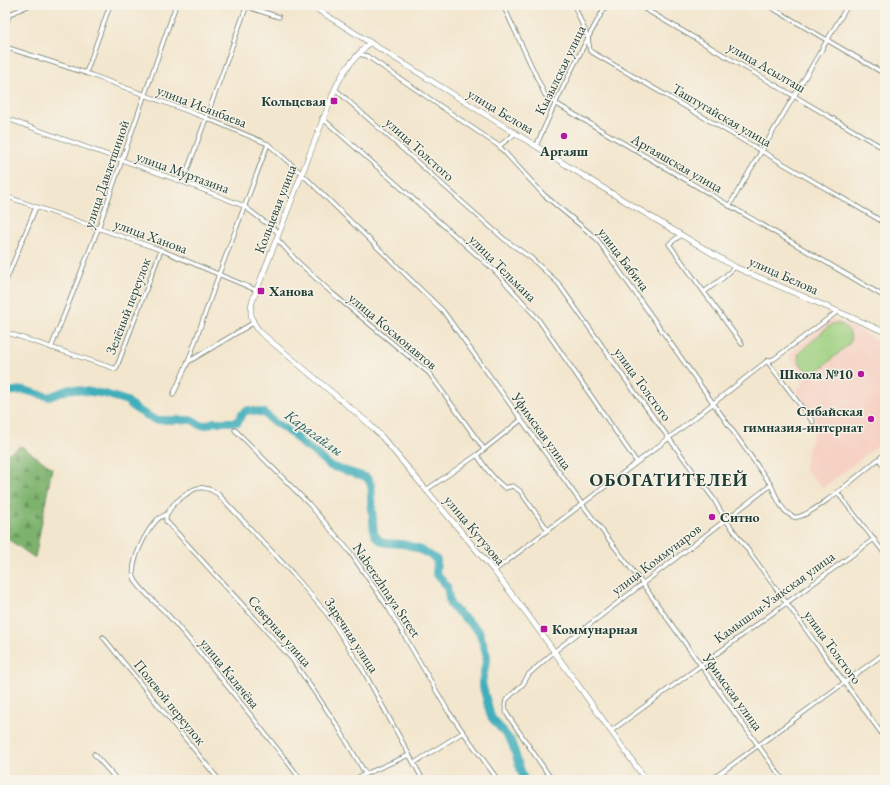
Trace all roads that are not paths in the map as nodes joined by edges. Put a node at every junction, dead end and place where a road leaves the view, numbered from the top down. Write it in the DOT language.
graph roads {
  1 [pos="30,5"];
  2 [pos="110,5"];
  3 [pos="176,5"];
  4 [pos="246,5"];
  5 [pos="310,5"];
  6 [pos="503,5"];
  7 [pos="574,5"];
  8 [pos="606,5"];
  9 [pos="638,5"];
  10 [pos="767,5"];
  11 [pos="848,5"];
  12 [pos="279,17"];
  13 [pos="5,25"];
  14 [pos="588,38"];
  15 [pos="827,40"];
  16 [pos="370,42"];
  17 [pos="5,47"];
  18 [pos="359,54"];
  19 [pos="86,74"];
  20 [pos="885,74"];
  21 [pos="335,88"];
  22 [pos="145,95"];
  23 [pos="794,96"];
  24 [pos="555,103"];
  25 [pos="5,118"];
  26 [pos="206,118"];
  27 [pos="322,118"];
  28 [pos="516,133"];
  29 [pos="268,144"];
  30 [pos="499,146"];
  31 [pos="536,146"];
  32 [pos="885,149"];
  33 [pos="762,151"];
  34 [pos="122,161"];
  35 [pos="302,174"];
  36 [pos="183,182"];
  37 [pos="5,196"];
  38 [pos="244,206"];
  39 [pos="729,206"];
  40 [pos="36,207"];
  41 [pos="885,223"];
  42 [pos="98,229"];
  43 [pos="279,233"];
  44 [pos="681,235"];
  45 [pos="277,239"];
  46 [pos="160,250"];
  47 [pos="735,267"];
  48 [pos="219,274"];
  49 [pos="5,283"];
  50 [pos="256,290"];
  51 [pos="704,292"];
  52 [pos="885,297"];
  53 [pos="836,312"];
  54 [pos="253,323"];
  55 [pos="5,332"];
  56 [pos="885,332"];
  57 [pos="742,344"];
  58 [pos="51,348"];
  59 [pos="767,361"];
  60 [pos="188,362"];
  61 [pos="173,395"];
  62 [pos="713,403"];
  63 [pos="521,420"];
  64 [pos="813,422"];
  65 [pos="235,430"];
  66 [pos="669,438"];
  67 [pos="484,449"];
  68 [pos="885,454"];
  69 [pos="477,455"];
  70 [pos="879,458"];
  71 [pos="636,462"];
  72 [pos="885,468"];
  73 [pos="771,485"];
  74 [pos="426,490"];
  75 [pos="837,492"];
  76 [pos="582,504"];
  77 [pos="166,514"];
  78 [pos="726,520"];
  79 [pos="548,530"];
  80 [pos="874,539"];
  81 [pos="885,554"];
  82 [pos="494,571"];
  83 [pos="642,583"];
  84 [pos="786,602"];
  85 [pos="103,637"];
  86 [pos="555,651"];
  87 [pos="885,653"];
  88 [pos="700,665"];
  89 [pos="845,682"];
  90 [pos="611,731"];
  91 [pos="462,733"];
  92 [pos="885,738"];
  93 [pos="758,745"];
  94 [pos="94,754"];
  95 [pos="409,754"];
  96 [pos="414,763"];
  97 [pos="365,773"];
  98 [pos="716,776"];
  99 [pos="885,776"];
  100 [pos="117,780"];
  101 [pos="219,780"];
  102 [pos="301,780"];
  103 [pos="352,780"];
  104 [pos="423,780"];
  105 [pos="498,780"];
  106 [pos="552,780"];
  107 [pos="646,780"];
  108 [pos="711,780"];
  109 [pos="719,780"];
  110 [pos="783,780"];
  111 [pos="880,780"];
  1 -- 13 [label="street"];
  2 -- 19 [label="street"];
  3 -- 22 [label="street, улица Давлетшиной"];
  4 -- 12 [label="street"];
  4 -- 26 [label="street"];
  5 -- 16 [label="main road, улица Белова"];
  6 -- 24 [label="street, Аргаяшская улица"];
  7 -- 14 [label="street, Таштугайская улица"];
  8 -- 14 [label="street, Кызылская улица"];
  9 -- 23 [label="street, улица Асылташ"];
  10 -- 15 [label="street"];
  11 -- 15 [label="street"];
  14 -- 24 [label="street, Кызылская улица"];
  14 -- 33 [label="street, Таштугайская улица"];
  15 -- 20 [label="street"];
  15 -- 23 [label="street"];
  16 -- 18 [label="main road, Кольцевая улица"];
  16 -- 28 [label="main road, улица Белова"];
  17 -- 19 [label="street, улица Исянбаева"];
  18 -- 21 [label="main road, Кольцевая улица"];
  18 -- 30 [label="street, улица Бабича"];
  19 -- 22 [label="street, улица Исянбаева"];
  21 -- 27 [label="main road, Кольцевая улица"];
  21 -- 66 [label="street, улица Толстого"];
  22 -- 26 [label="street, улица Исянбаева"];
  22 -- 34 [label="street, улица Давлетшиной"];
  23 -- 32 [label="street, улица Асылташ"];
  23 -- 33 [label="street"];
  24 -- 31 [label="street, Кызылская улица"];
  24 -- 39 [label="street, Аргаяшская улица"];
  25 -- 34 [label="street, улица Муртазина"];
  26 -- 29 [label="street, улица Исянбаева"];
  26 -- 36 [label="street"];
  27 -- 35 [label="main road, Кольцевая улица"];
  27 -- 71 [label="street, улица Тельмана"];
  28 -- 30 [label="street"];
  28 -- 31 [label="main road, улица Белова"];
  29 -- 35 [label="street, улица Исянбаева"];
  29 -- 38 [label="street, Кольцевая улица"];
  30 -- 62 [label="street, улица Бабича"];
  31 -- 44 [label="main road, улица Белова"];
  33 -- 39 [label="street"];
  33 -- 41 [label="street, Таштугайская улица"];
  34 -- 36 [label="street, улица Муртазина"];
  34 -- 42 [label="street, улица Давлетшиной"];
  35 -- 43 [label="main road, Кольцевая улица"];
  35 -- 63 [label="street, Уфимская улица"];
  36 -- 38 [label="street, улица Муртазина"];
  37 -- 40 [label="street, улица Ханова"];
  38 -- 43 [label="street, улица Муртазина"];
  38 -- 48 [label="street, Кольцевая улица"];
  39 -- 52 [label="street, Аргаяшская улица"];
  40 -- 42 [label="street, улица Ханова"];
  40 -- 49 [label="street"];
  42 -- 46 [label="street, улица Ханова"];
  42 -- 58 [label="street, улица Давлетшиной"];
  43 -- 45 [label="main road, Кольцевая улица"];
  44 -- 47 [label="main road, улица Белова"];
  44 -- 51 [label="street"];
  45 -- 50 [label="main road, Кольцевая улица"];
  45 -- 67 [label="street, улица Космонавтов"];
  46 -- 48 [label="street, улица Ханова"];
  46 -- 58 [label="street, Зелёный переулок"];
  47 -- 51 [label="street"];
  47 -- 53 [label="main road, улица Белова"];
  48 -- 50 [label="street, улица Ханова"];
  48 -- 60 [label="street, Кольцевая улица"];
  50 -- 54 [label="main road, Кольцевая улица"];
  51 -- 57 [label="street"];
  53 -- 56 [label="main road, улица Белова"];
  53 -- 59 [label="street"];
  54 -- 60 [label="street"];
  54 -- 74 [label="main road, улица Кутузова"];
  55 -- 58 [label="street"];
  59 -- 62 [label="street"];
  59 -- 64 [label="street"];
  60 -- 61 [label="street, Кольцевая улица"];
  62 -- 66 [label="street"];
  62 -- 73 [label="street, улица Бабича"];
  63 -- 67 [label="street"];
  63 -- 76 [label="street, Уфимская улица"];
  65 -- 91 [label="street, Naberezhnaya Street"];
  66 -- 71 [label="street"];
  66 -- 78 [label="street, улица Толстого"];
  67 -- 69 [label="street"];
  68 -- 70 [label="street"];
  69 -- 74 [label="street"];
  69 -- 79 [label="street"];
  70 -- 72 [label="street"];
  70 -- 75 [label="street"];
  71 -- 76 [label="street"];
  73 -- 75 [label="street, улица Бабича"];
  73 -- 78 [label="street, улица Коммунаров"];
  74 -- 82 [label="main road, улица Кутузова"];
  75 -- 80 [label="street"];
  76 -- 79 [label="street"];
  76 -- 83 [label="street, Уфимская улица"];
  77 -- 95 [label="street, Заречная улица"];
  77 -- 97 [label="street, Северная улица"];
  77 -- 102 [label="street, улица Калачёва"];
  78 -- 83 [label="street, улица Коммунаров"];
  78 -- 84 [label="street, улица Толстого"];
  79 -- 82 [label="street"];
  80 -- 81 [label="street"];
  80 -- 84 [label="street, Камышлы-Узякская улица"];
  82 -- 86 [label="main road, улица Кутузова"];
  83 -- 86 [label="street, улица Коммунаров"];
  83 -- 88 [label="street, Уфимская улица"];
  84 -- 88 [label="street, Камышлы-Узякская улица"];
  84 -- 89 [label="street, улица Толстого"];
  85 -- 101 [label="street, Полевой переулок"];
  86 -- 90 [label="main road, улица Кутузова"];
  86 -- 106 [label="street, улица Коммунаров"];
  87 -- 89 [label="street"];
  88 -- 90 [label="street, Камышлы-Узякская улица"];
  88 -- 93 [label="street, Уфимская улица"];
  89 -- 92 [label="street, улица Толстого"];
  89 -- 93 [label="street"];
  90 -- 107 [label="main road, улица Кутузова"];
  91 -- 96 [label="street"];
  91 -- 105 [label="street, Naberezhnaya Street"];
  93 -- 98 [label="street"];
  93 -- 110 [label="street, Уфимская улица"];
  94 -- 100 [label="street"];
  95 -- 96 [label="street, Заречная улица"];
  95 -- 97 [label="street"];
  96 -- 104 [label="street, Заречная улица"];
  97 -- 103 [label="street"];
  98 -- 108 [label="street"];
  98 -- 109 [label="street"];
  99 -- 111 [label="main road"];
}
